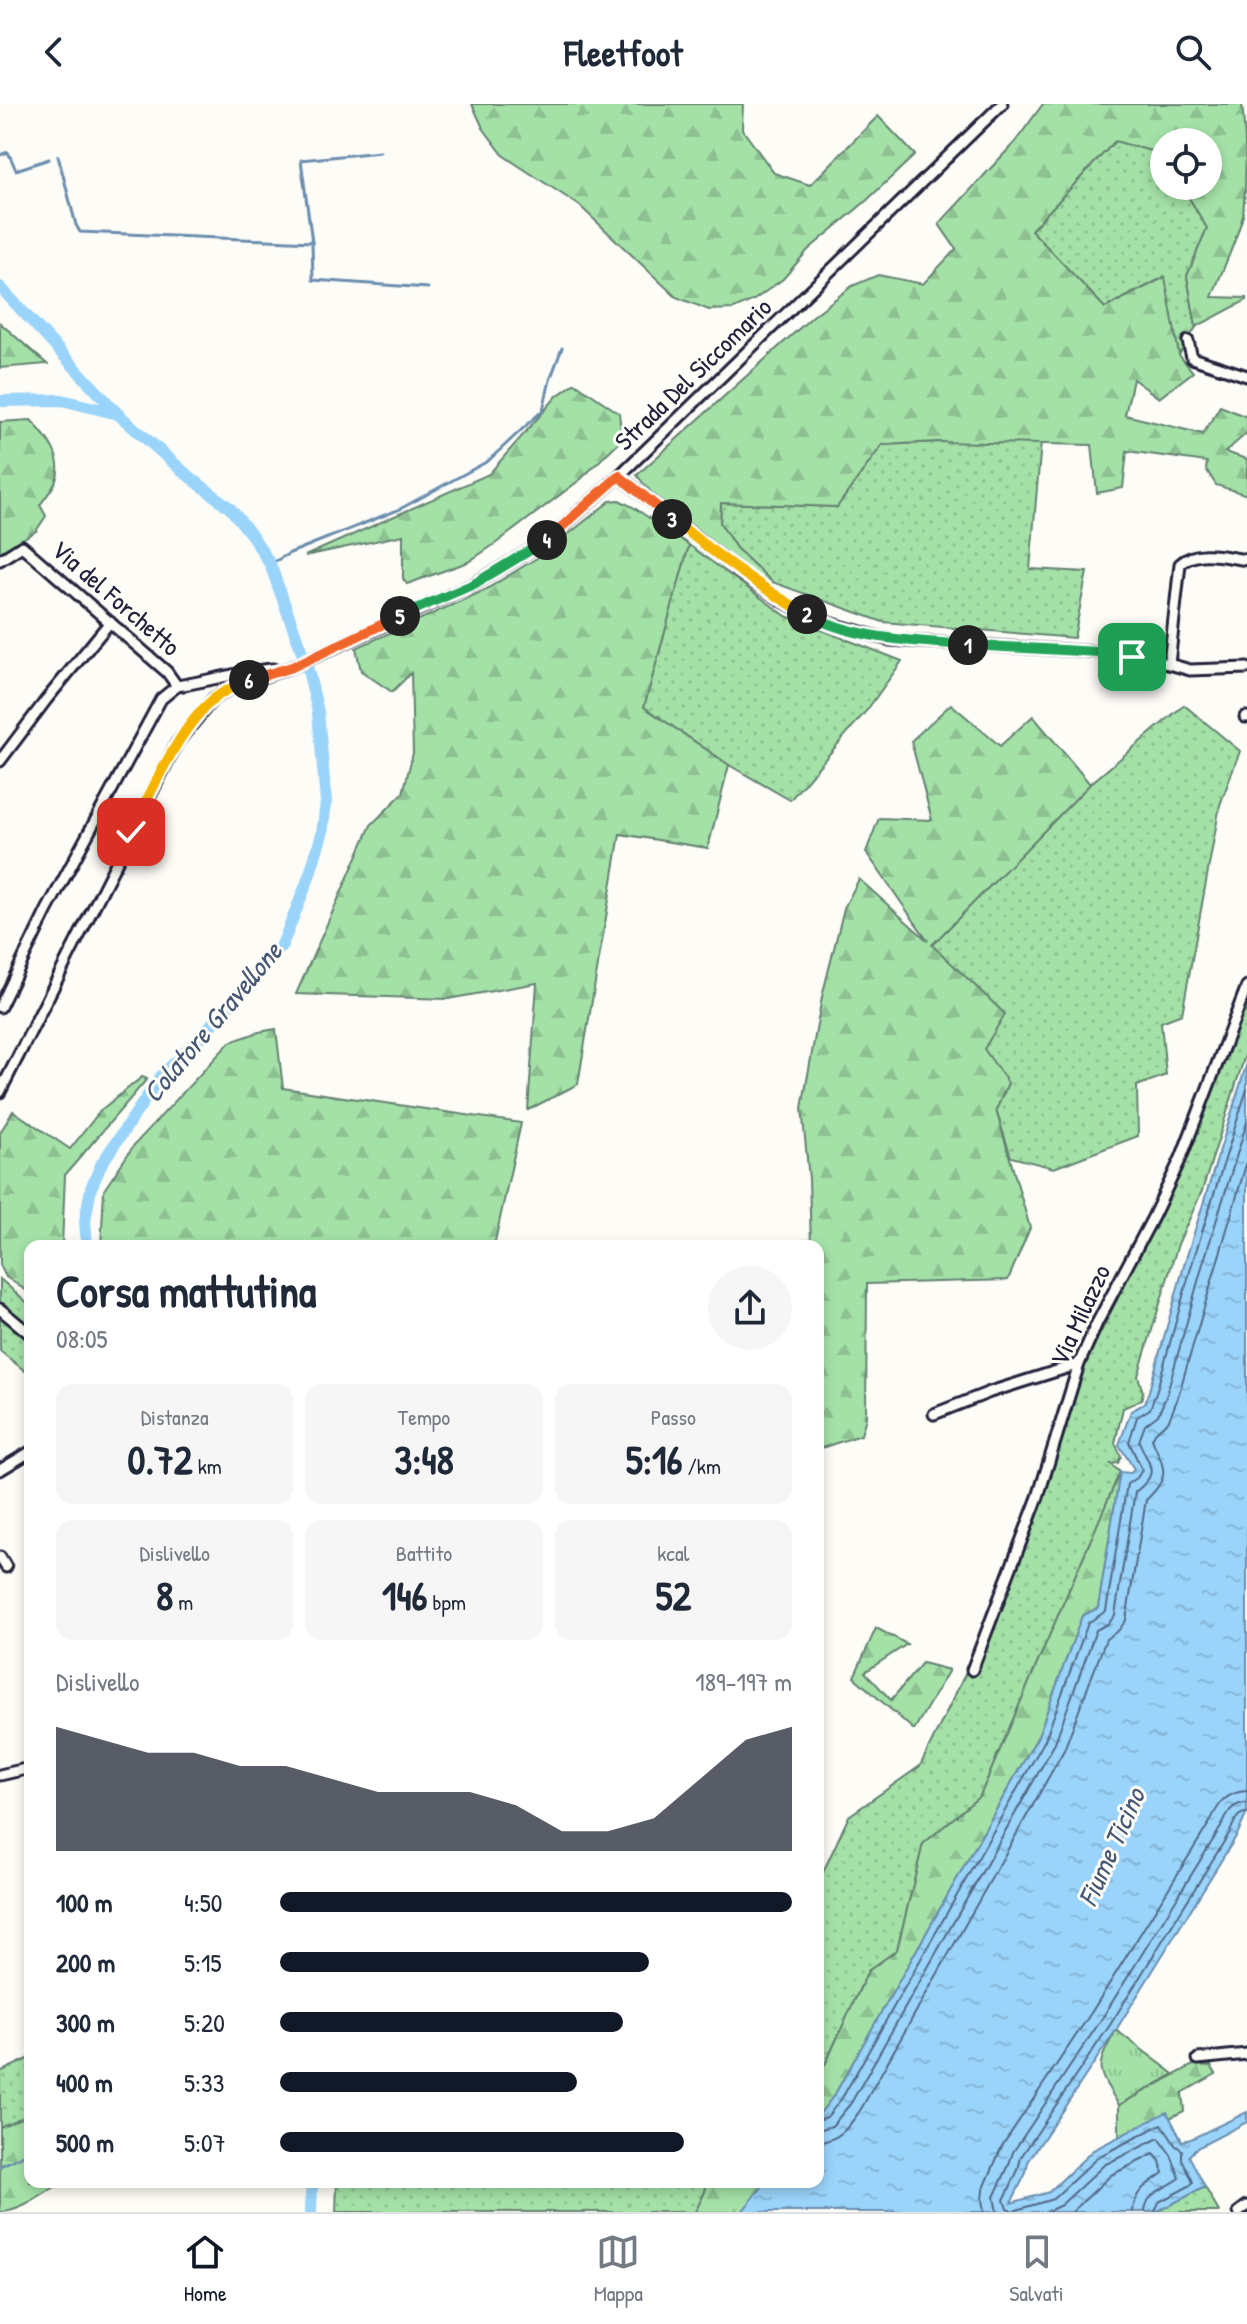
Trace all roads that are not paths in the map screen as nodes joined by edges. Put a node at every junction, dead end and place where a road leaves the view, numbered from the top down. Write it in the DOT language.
graph roads {
  1 [pos="1002,104"];
  2 [pos="1188,341"];
  3 [pos="1247,376"];
  4 [pos="619,476"];
  5 [pos="0,560"];
  6 [pos="1247,560"];
  7 [pos="110,622"];
  8 [pos="1169,664"];
  9 [pos="292,667"];
  10 [pos="1247,668"];
  11 [pos="177,686"];
  12 [pos="0,761"];
  13 [pos="1247,986"];
  14 [pos="0,1007"];
  15 [pos="0,1092"];
  16 [pos="0,1309"];
  17 [pos="24,1329"];
  18 [pos="1079,1364"];
  19 [pos="934,1414"];
  20 [pos="24,1456"];
  21 [pos="0,1470"];
  22 [pos="0,1557"];
  23 [pos="6,1567"];
  24 [pos="972,1670"];
  25 [pos="24,1769"];
  26 [pos="0,1775"];
  27 [pos="1247,2054"];
  28 [pos="1198,2059"];
  29 [pos="1247,2206"];
  30 [pos="1239,2212"];
  1 -- 4 [label="street, Strada Del Siccomario"];
  2 -- 3 [label="street"];
  4 -- 8 [label="street"];
  4 -- 9 [label="street, Strada Del Siccomario"];
  5 -- 7 [label="street, Via del Forchetto"];
  6 -- 8 [label="street"];
  7 -- 11 [label="street, Via del Forchetto"];
  7 -- 12 [label="street"];
  8 -- 10 [label="street"];
  9 -- 11 [label="street"];
  9 -- 15 [label="street"];
  11 -- 14 [label="street"];
  13 -- 18 [label="street, Via Milazzo"];
  16 -- 17 [label="street"];
  18 -- 19 [label="street"];
  18 -- 24 [label="street, Via Milazzo"];
  20 -- 21 [label="street"];
  22 -- 23 [label="street"];
  25 -- 26 [label="street"];
  27 -- 28 [label="street"];
  29 -- 30 [label="street"];
}
